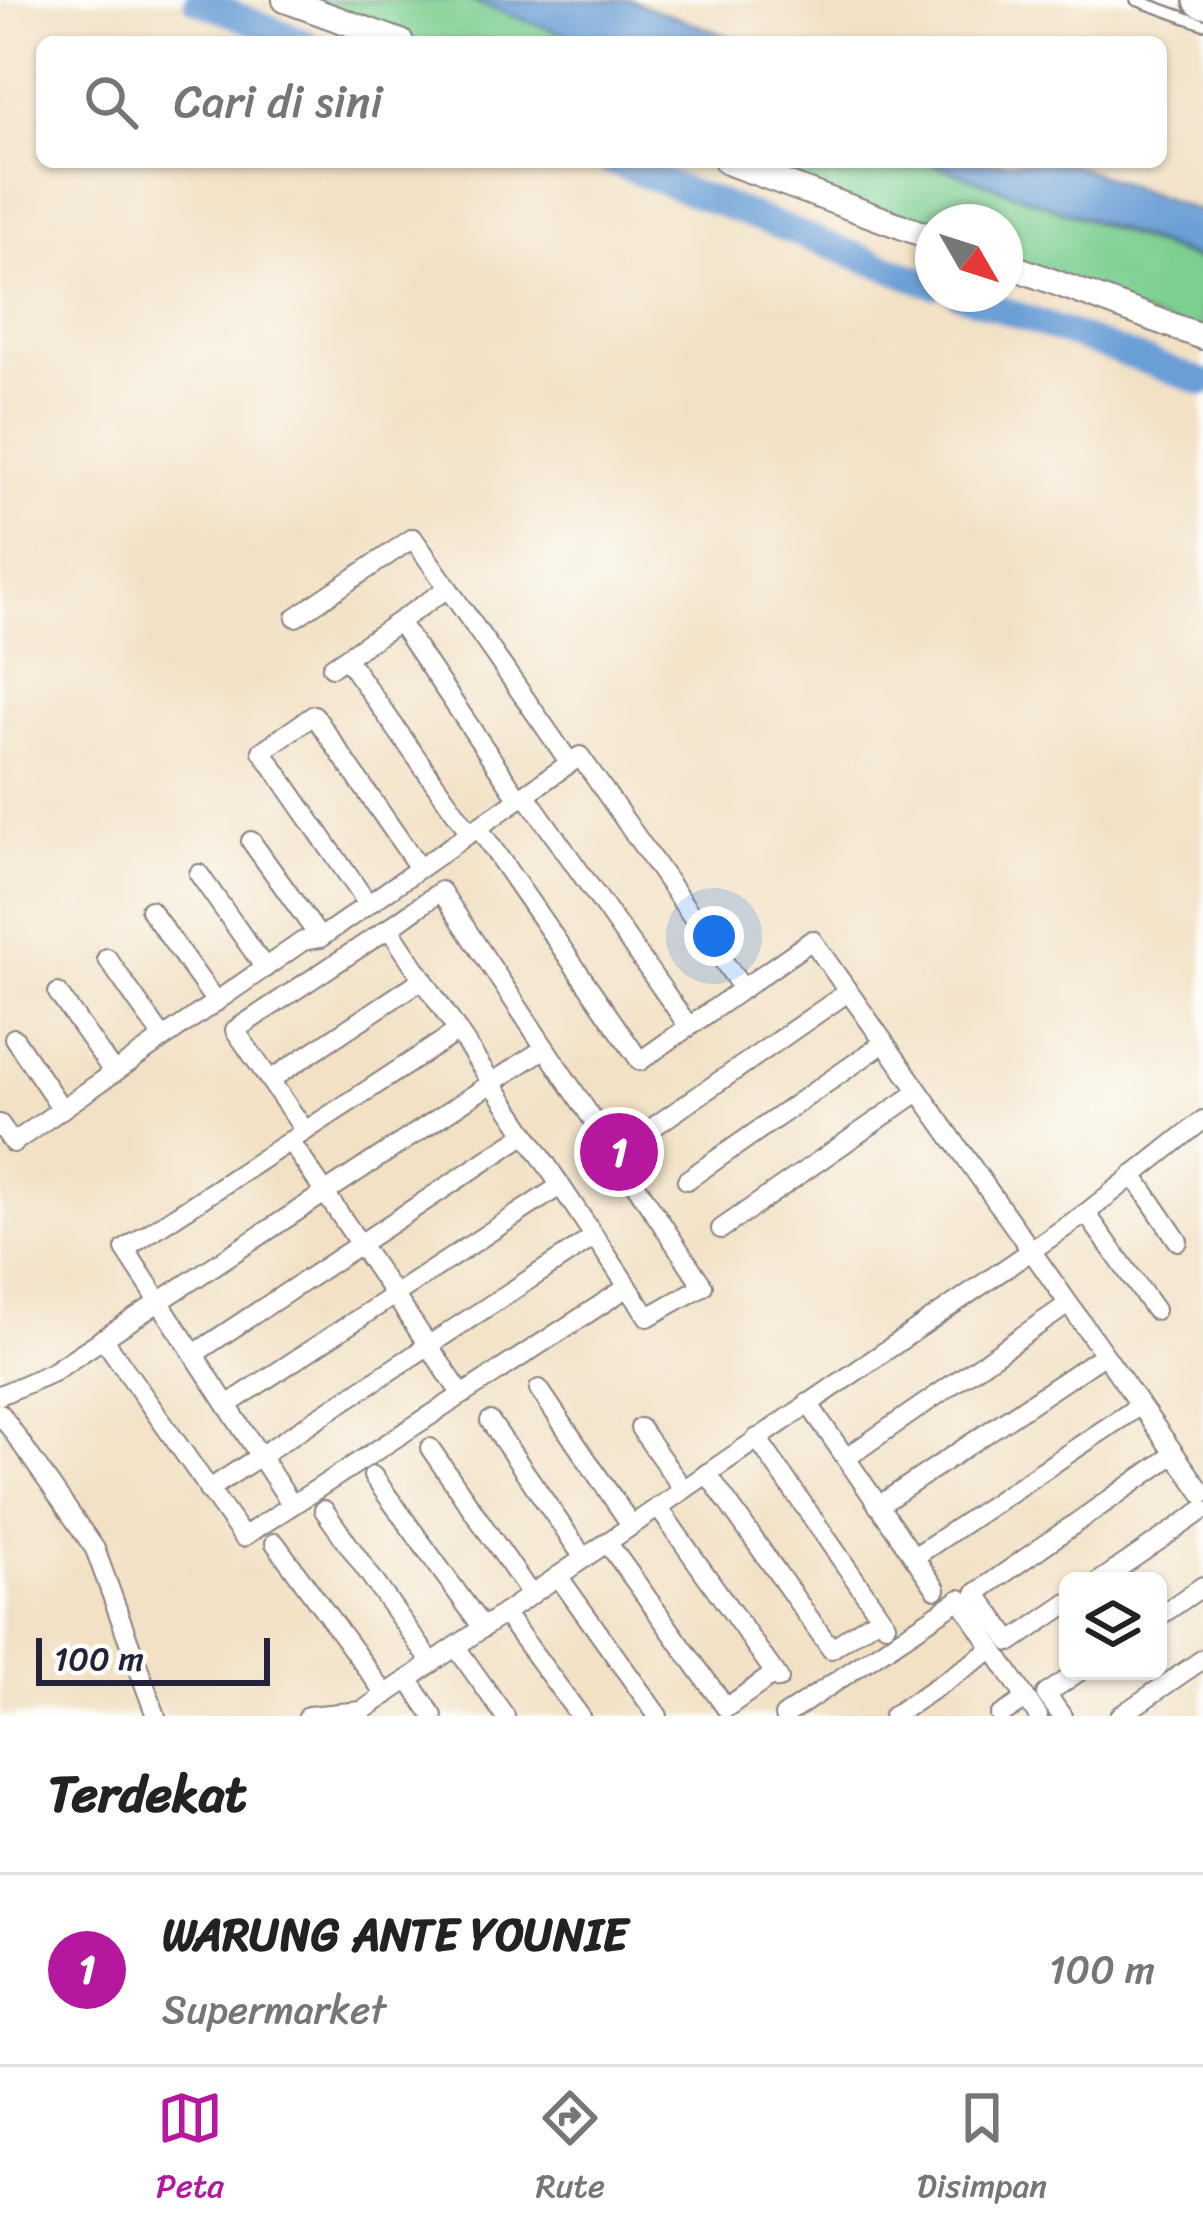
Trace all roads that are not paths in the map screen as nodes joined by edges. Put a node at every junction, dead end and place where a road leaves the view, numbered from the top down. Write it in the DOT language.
graph roads {
  1 [pos="285,0"];
  2 [pos="1136,0"];
  3 [pos="1203,24"];
  4 [pos="384,36"];
  5 [pos="743,168"];
  6 [pos="915,231"];
  7 [pos="1023,271"];
  8 [pos="1203,337"];
  9 [pos="448,588"];
  10 [pos="296,617"];
  11 [pos="398,622"];
  12 [pos="570,763"];
  13 [pos="522,796"];
  14 [pos="474,830"];
  15 [pos="251,841"];
  16 [pos="419,868"];
  17 [pos="199,874"];
  18 [pos="368,904"];
  19 [pos="150,910"];
  20 [pos="389,928"];
  21 [pos="320,938"];
  22 [pos="107,958"];
  23 [pos="265,968"];
  24 [pos="422,979"];
  25 [pos="742,989"];
  26 [pos="848,992"];
  27 [pos="58,993"];
  28 [pos="215,1002"];
  29 [pos="689,1027"];
  30 [pos="458,1031"];
  31 [pos="14,1037"];
  32 [pos="164,1039"];
  33 [pos="884,1043"];
  34 [pos="545,1048"];
  35 [pos="114,1073"];
  36 [pos="269,1079"];
  37 [pos="492,1083"];
  38 [pos="918,1092"];
  39 [pos="62,1108"];
  40 [pos="1203,1120"];
  41 [pos="0,1124"];
  42 [pos="652,1128"];
  43 [pos="526,1134"];
  44 [pos="298,1136"];
  45 [pos="1133,1175"];
  46 [pos="687,1180"];
  47 [pos="560,1186"];
  48 [pos="325,1193"];
  49 [pos="1085,1213"];
  50 [pos="721,1228"];
  51 [pos="594,1237"];
  52 [pos="1178,1241"];
  53 [pos="359,1244"];
  54 [pos="1028,1250"];
  55 [pos="628,1287"];
  56 [pos="394,1296"];
  57 [pos="159,1302"];
  58 [pos="1067,1305"];
  59 [pos="1155,1310"];
  60 [pos="104,1338"];
  61 [pos="427,1346"];
  62 [pos="194,1354"];
  63 [pos="1103,1355"];
  64 [pos="539,1389"];
  65 [pos="0,1395"];
  66 [pos="462,1395"];
  67 [pos="808,1403"];
  68 [pos="227,1405"];
  69 [pos="1139,1406"];
  70 [pos="0,1413"];
  71 [pos="490,1421"];
  72 [pos="640,1428"];
  73 [pos="757,1438"];
  74 [pos="430,1448"];
  75 [pos="1173,1455"];
  76 [pos="260,1456"];
  77 [pos="846,1458"];
  78 [pos="706,1473"];
  79 [pos="374,1476"];
  80 [pos="208,1490"];
  81 [pos="683,1490"];
  82 [pos="1203,1494"];
  83 [pos="292,1505"];
  84 [pos="878,1506"];
  85 [pos="658,1507"];
  86 [pos="325,1510"];
  87 [pos="1203,1510"];
  88 [pos="631,1525"];
  89 [pos="607,1542"];
  90 [pos="275,1543"];
  91 [pos="914,1557"];
  92 [pos="584,1558"];
  93 [pos="1113,1572"];
  94 [pos="558,1576"];
  95 [pos="1203,1586"];
  96 [pos="936,1589"];
  97 [pos="531,1595"];
  98 [pos="1059,1609"];
  99 [pos="1167,1611"];
  100 [pos="504,1613"];
  101 [pos="483,1628"];
  102 [pos="456,1647"];
  103 [pos="993,1649"];
  104 [pos="1203,1659"];
  105 [pos="433,1663"];
  106 [pos="408,1679"];
  107 [pos="1067,1680"];
  108 [pos="386,1695"];
  109 [pos="1026,1699"];
  110 [pos="156,1716"];
  111 [pos="308,1716"];
  112 [pos="434,1716"];
  113 [pos="505,1716"];
  114 [pos="580,1716"];
  115 [pos="658,1716"];
  116 [pos="784,1716"];
  117 [pos="893,1716"];
  118 [pos="1000,1716"];
  119 [pos="1038,1716"];
  120 [pos="1062,1716"];
  121 [pos="1120,1716"];
  1 -- 4 [label="main road"];
  2 -- 3 [label="lane"];
  5 -- 6 [label="main road"];
  7 -- 8 [label="main road"];
  9 -- 10 [label="street"];
  9 -- 11 [label="street"];
  9 -- 12 [label="street"];
  11 -- 13 [label="street"];
  11 -- 14 [label="street"];
  12 -- 13 [label="street"];
  12 -- 25 [label="street"];
  13 -- 14 [label="street"];
  13 -- 29 [label="street"];
  14 -- 16 [label="street"];
  14 -- 29 [label="street"];
  15 -- 21 [label="street"];
  16 -- 18 [label="street"];
  16 -- 18 [label="street"];
  17 -- 23 [label="street"];
  18 -- 21 [label="street"];
  19 -- 28 [label="street"];
  20 -- 24 [label="street"];
  20 -- 34 [label="street"];
  20 -- 36 [label="street"];
  21 -- 23 [label="street"];
  22 -- 32 [label="street"];
  23 -- 28 [label="street"];
  24 -- 30 [label="street"];
  24 -- 36 [label="street"];
  25 -- 26 [label="street"];
  25 -- 29 [label="street"];
  26 -- 33 [label="street"];
  26 -- 42 [label="street"];
  27 -- 35 [label="street"];
  28 -- 32 [label="street"];
  30 -- 37 [label="street"];
  30 -- 44 [label="street"];
  31 -- 39 [label="street"];
  32 -- 35 [label="street"];
  33 -- 38 [label="street"];
  33 -- 46 [label="street"];
  34 -- 37 [label="street"];
  34 -- 55 [label="street"];
  35 -- 39 [label="street"];
  36 -- 44 [label="street"];
  37 -- 43 [label="street"];
  37 -- 48 [label="street"];
  38 -- 50 [label="street"];
  38 -- 54 [label="street"];
  39 -- 41 [label="street"];
  40 -- 45 [label="street"];
  43 -- 47 [label="street"];
  43 -- 53 [label="street"];
  44 -- 48 [label="street"];
  44 -- 57 [label="street"];
  45 -- 49 [label="street"];
  45 -- 52 [label="street"];
  47 -- 51 [label="street"];
  47 -- 56 [label="street"];
  48 -- 53 [label="street"];
  48 -- 57 [label="street"];
  49 -- 54 [label="street"];
  49 -- 59 [label="street"];
  51 -- 55 [label="street"];
  51 -- 61 [label="street"];
  53 -- 56 [label="street"];
  53 -- 62 [label="street"];
  54 -- 58 [label="street"];
  54 -- 67 [label="street"];
  55 -- 66 [label="street"];
  56 -- 61 [label="street"];
  56 -- 68 [label="street"];
  57 -- 60 [label="street"];
  57 -- 62 [label="street"];
  58 -- 63 [label="street"];
  58 -- 77 [label="street"];
  60 -- 65 [label="street"];
  60 -- 80 [label="street"];
  61 -- 66 [label="street"];
  61 -- 76 [label="street"];
  62 -- 68 [label="street"];
  63 -- 69 [label="street"];
  63 -- 84 [label="street"];
  64 -- 88 [label="street"];
  66 -- 83 [label="street"];
  67 -- 73 [label="street"];
  67 -- 77 [label="street"];
  68 -- 76 [label="street"];
  69 -- 75 [label="street"];
  69 -- 91 [label="street"];
  70 -- 110 [label="street"];
  71 -- 92 [label="street"];
  72 -- 81 [label="street"];
  73 -- 78 [label="street"];
  73 -- 78 [label="street"];
  74 -- 97 [label="street"];
  75 -- 82 [label="street"];
  75 -- 98 [label="street"];
  76 -- 80 [label="street"];
  76 -- 83 [label="street"];
  77 -- 84 [label="street"];
  78 -- 81 [label="street"];
  79 -- 101 [label="street"];
  80 -- 83 [label="street"];
  81 -- 85 [label="street"];
  84 -- 91 [label="street"];
  85 -- 88 [label="street"];
  85 -- 89 [label="street"];
  86 -- 105 [label="street"];
  87 -- 93 [label="street"];
  88 -- 89 [label="street"];
  89 -- 92 [label="street"];
  90 -- 108 [label="street"];
  91 -- 96 [label="street"];
  92 -- 94 [label="street"];
  94 -- 97 [label="street"];
  94 -- 115 [label="street"];
  95 -- 99 [label="street"];
  97 -- 100 [label="street"];
  100 -- 101 [label="street"];
  100 -- 114 [label="street"];
  101 -- 102 [label="street"];
  102 -- 105 [label="street"];
  102 -- 113 [label="street"];
  103 -- 109 [label="street"];
  103 -- 116 [label="street"];
  103 -- 117 [label="street"];
  104 -- 121 [label="street"];
  105 -- 106 [label="street"];
  106 -- 108 [label="street"];
  106 -- 112 [label="street"];
  107 -- 120 [label="street"];
  108 -- 111 [label="street"];
  109 -- 118 [label="street"];
  109 -- 119 [label="street"];
}
